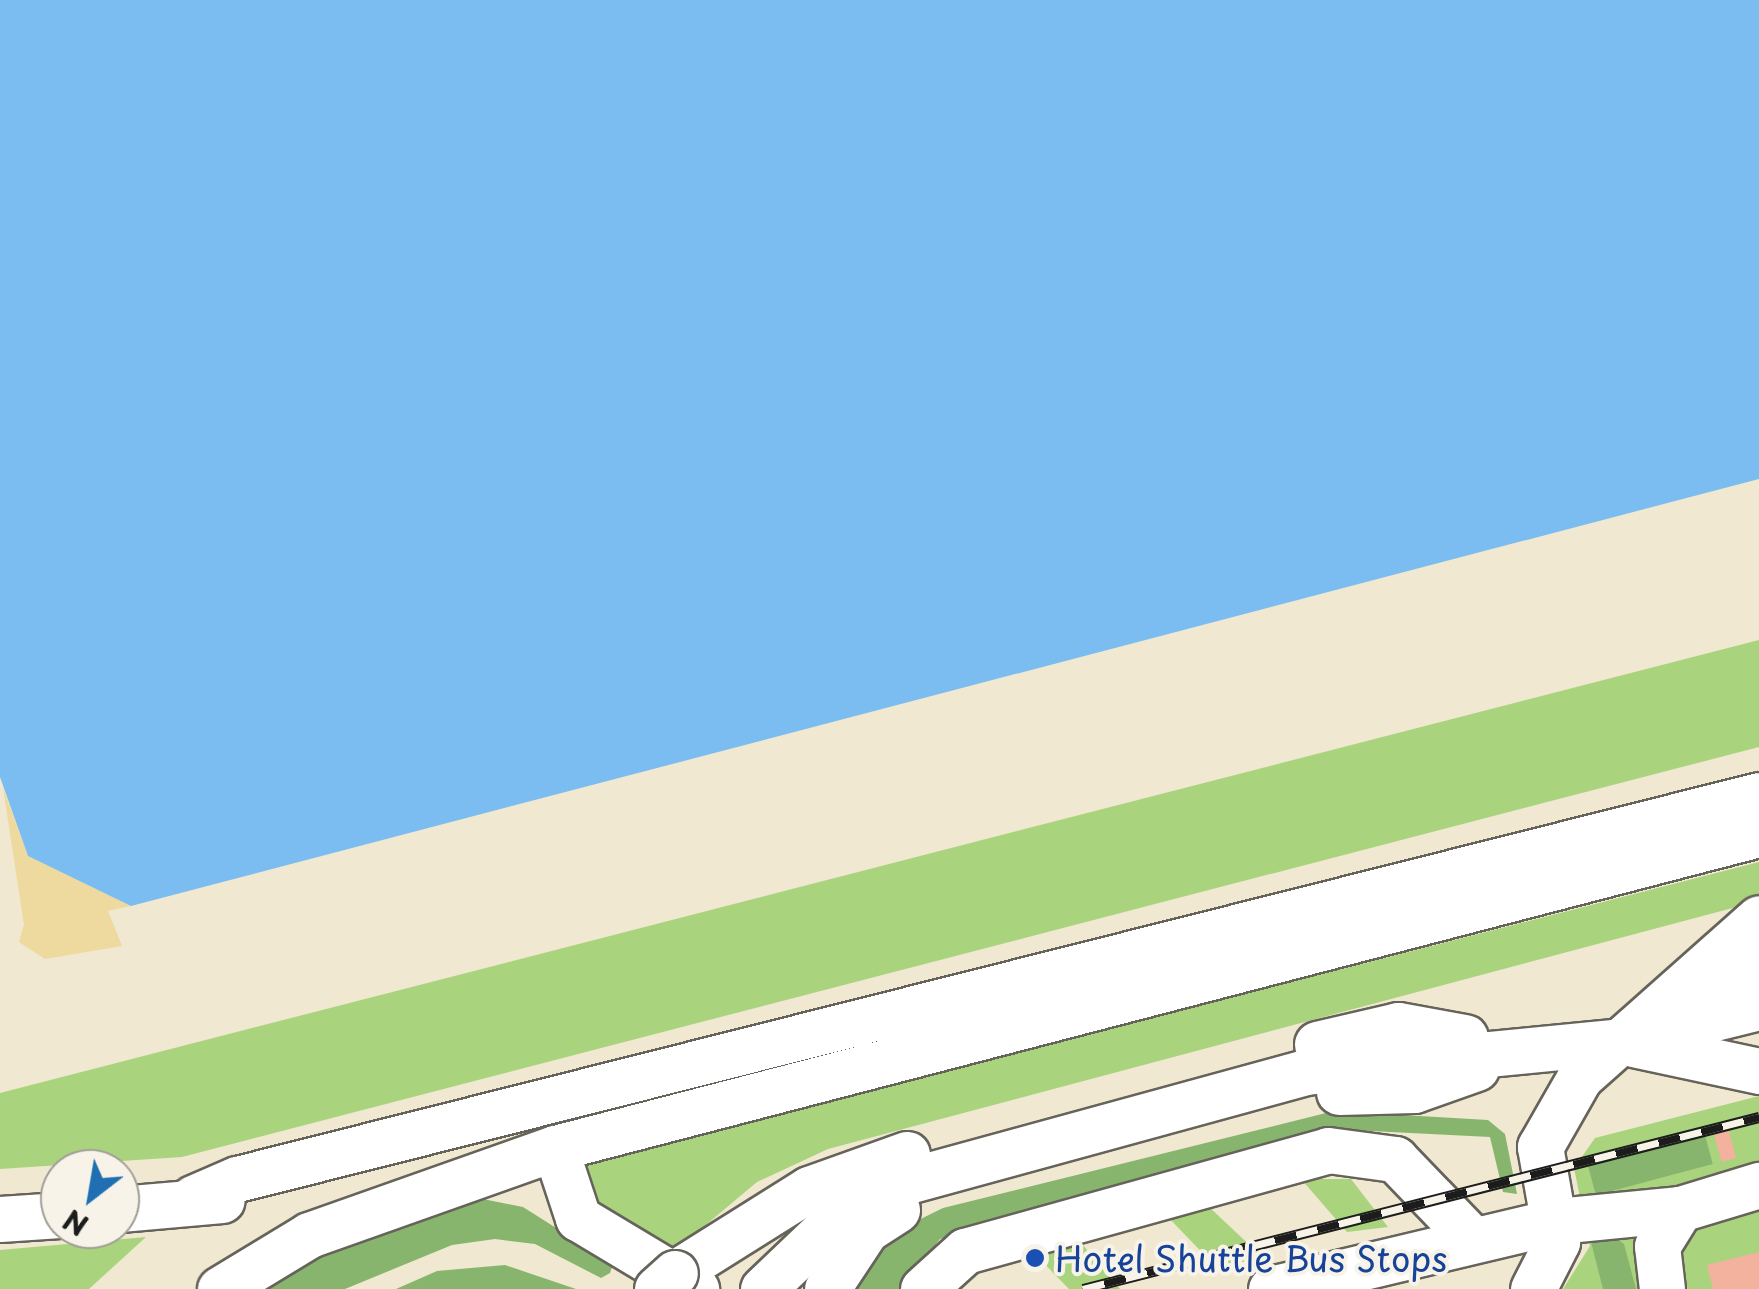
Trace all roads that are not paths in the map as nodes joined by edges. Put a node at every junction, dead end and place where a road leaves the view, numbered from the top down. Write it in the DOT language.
graph roads {
  1 [pos="1759,795"];
  2 [pos="1759,834"];
  3 [pos="1759,918"];
  4 [pos="1759,944"];
  5 [pos="1759,968"];
  6 [pos="1759,991"];
  7 [pos="1759,1007"];
  8 [pos="1759,1035"];
  9 [pos="1621,1041"];
  10 [pos="1531,1048"];
  11 [pos="1759,1053"];
  12 [pos="1406,1058"];
  13 [pos="1759,1071"];
  14 [pos="555,1148"];
  15 [pos="1759,1184"];
  16 [pos="194,1198"];
  17 [pos="140,1206"];
  18 [pos="1680,1209"];
  19 [pos="40,1216"];
  20 [pos="0,1219"];
  21 [pos="1557,1221"];
  22 [pos="748,1230"];
  23 [pos="1472,1240"];
  24 [pos="1390,1275"];
  25 [pos="826,1282"];
  26 [pos="220,1289"];
  27 [pos="657,1289"];
  28 [pos="696,1289"];
  29 [pos="706,1289"];
  30 [pos="762,1289"];
  31 [pos="923,1289"];
  32 [pos="1272,1289"];
  33 [pos="1532,1289"];
  34 [pos="1662,1289"];
  1 -- 16 [label="street"];
  2 -- 14 [label="street"];
  3 -- 9 [label="street"];
  4 -- 9 [label="street"];
  5 -- 9 [label="street"];
  6 -- 9 [label="street"];
  7 -- 9 [label="street"];
  8 -- 9 [label="street"];
  9 -- 10 [label="street"];
  9 -- 11 [label="street"];
  9 -- 13 [label="street"];
  9 -- 21 [label="street"];
  10 -- 12 [label="street"];
  10 -- 12 [label="street"];
  12 -- 22 [label="street"];
  12 -- 25 [label="street"];
  12 -- 30 [label="street"];
  14 -- 16 [label="street"];
  14 -- 26 [label="street"];
  14 -- 28 [label="street"];
  15 -- 18 [label="street"];
  16 -- 17 [label="street"];
  18 -- 21 [label="street"];
  18 -- 34 [label="street"];
  19 -- 20 [label="street"];
  21 -- 23 [label="street"];
  21 -- 33 [label="street"];
  22 -- 27 [label="street, bridge"];
  22 -- 29 [label="street"];
  23 -- 24 [label="street"];
  23 -- 31 [label="street"];
  24 -- 32 [label="street"];
}
